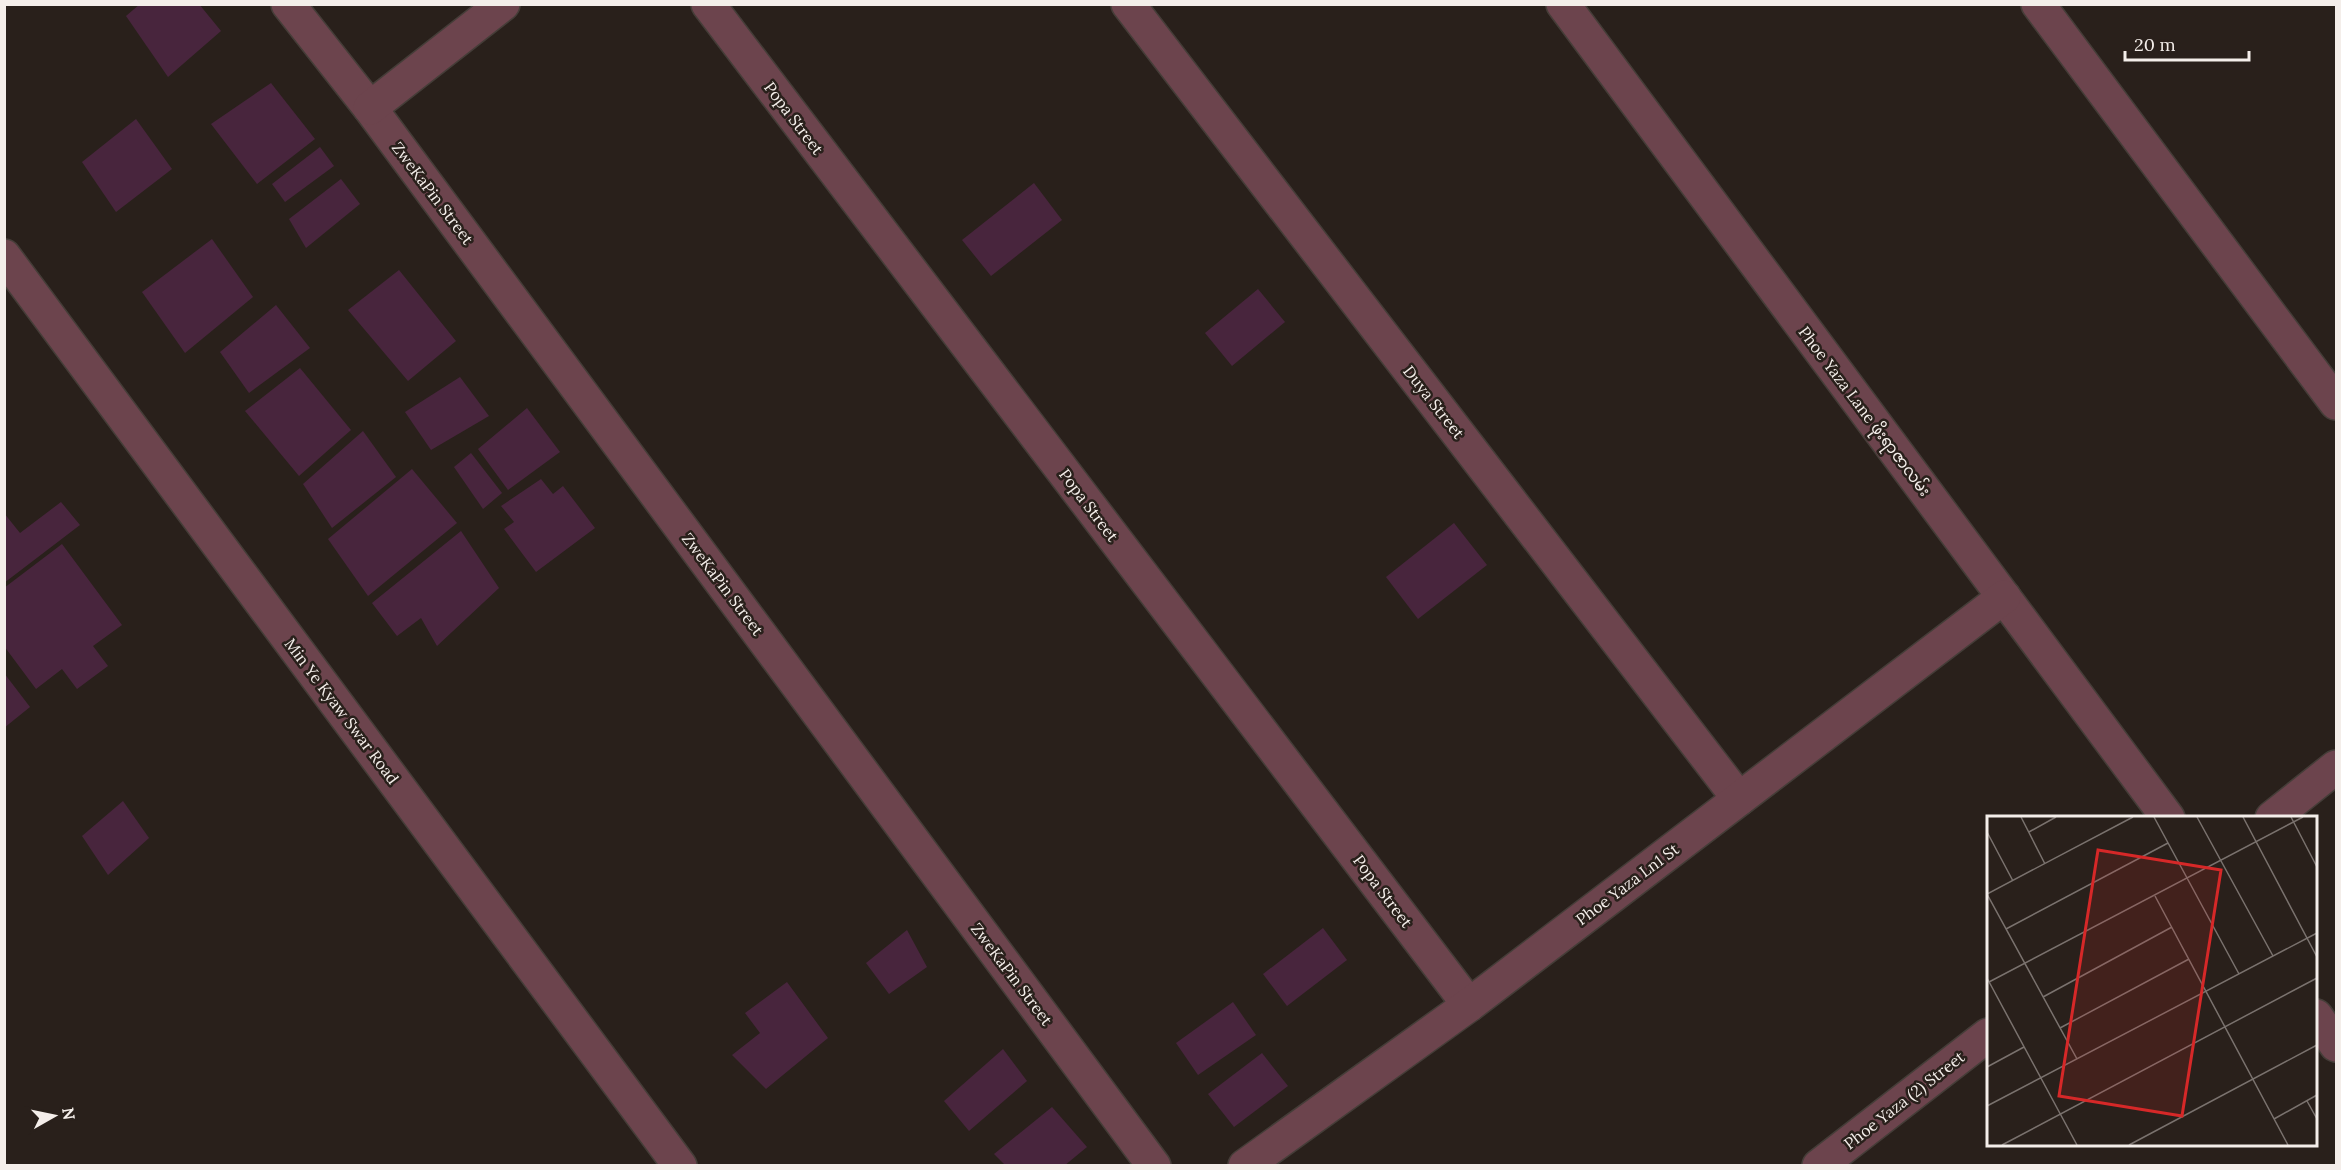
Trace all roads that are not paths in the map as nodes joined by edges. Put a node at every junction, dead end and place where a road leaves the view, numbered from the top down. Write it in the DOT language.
graph roads {
  1 [pos="288,4"];
  2 [pos="503,4"];
  3 [pos="708,4"];
  4 [pos="1128,4"];
  5 [pos="1563,4"];
  6 [pos="2038,4"];
  7 [pos="370,108"];
  8 [pos="4,256"];
  9 [pos="2337,403"];
  10 [pos="2004,597"];
  11 [pos="2337,768"];
  12 [pos="1740,799"];
  13 [pos="2167,816"];
  14 [pos="2275,816"];
  15 [pos="1469,1005"];
  16 [pos="2317,1017"];
  17 [pos="1987,1037"];
  18 [pos="2337,1045"];
  19 [pos="680,1166"];
  20 [pos="1154,1166"];
  21 [pos="1245,1166"];
  22 [pos="1819,1166"];
  1 -- 7 [label="street, ZweKaPin Street"];
  2 -- 7 [label="street"];
  3 -- 15 [label="street, Popa Street"];
  4 -- 12 [label="street, Duya Street"];
  5 -- 10 [label="street, Phoe Yaza Lane ဖိုးရာဇာလမ်း"];
  6 -- 9 [label="street"];
  7 -- 20 [label="street, ZweKaPin Street"];
  8 -- 19 [label="street, Min Ye Kyaw Swar Road"];
  10 -- 12 [label="street, Phoe Yaza Ln1 St"];
  10 -- 13 [label="street, Phoe Yaza Lane ဖိုးရာဇာလမ်း"];
  11 -- 14 [label="street"];
  12 -- 15 [label="street, Phoe Yaza Ln1 St"];
  15 -- 21 [label="street, Phoe Yaza Ln1 St"];
  16 -- 18 [label="street"];
  17 -- 22 [label="street, Phoe Yaza (2) Street"];
}
